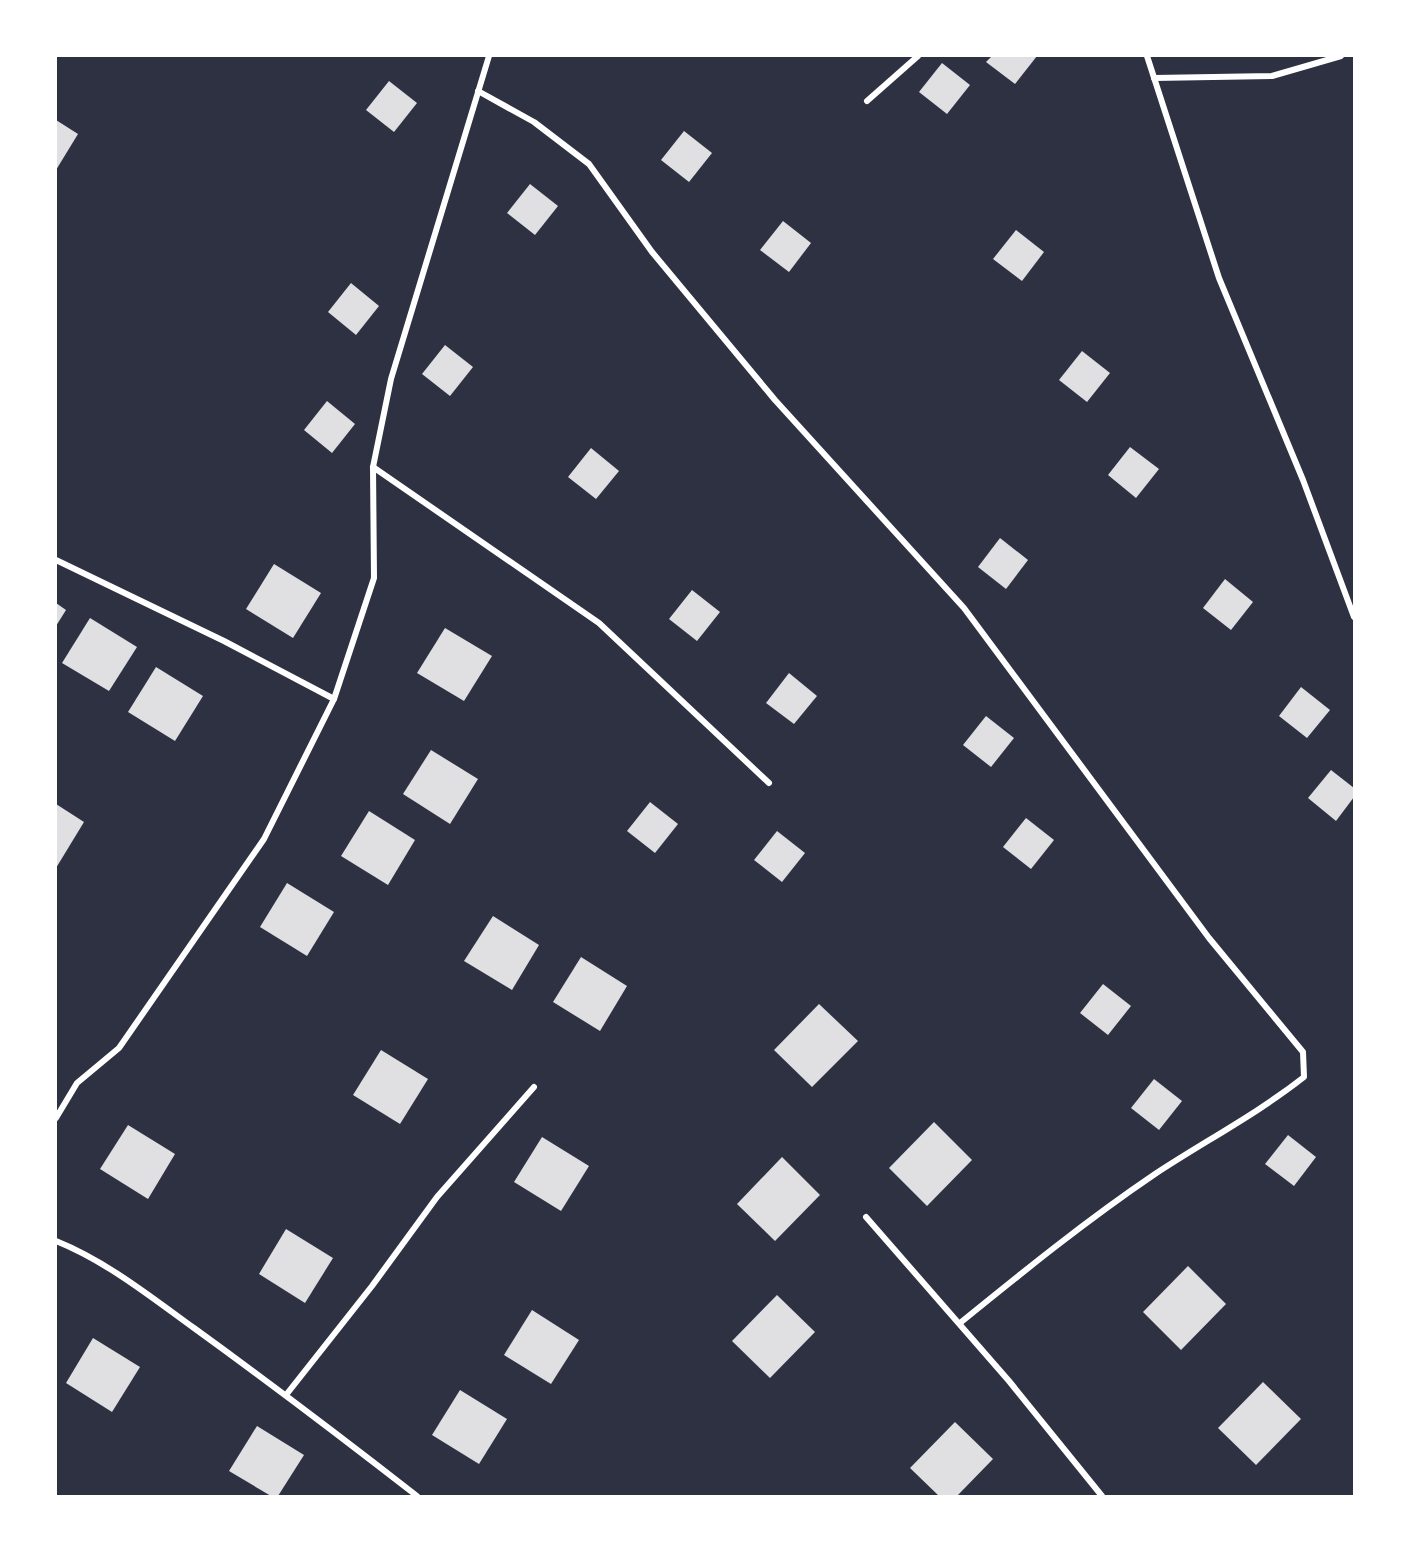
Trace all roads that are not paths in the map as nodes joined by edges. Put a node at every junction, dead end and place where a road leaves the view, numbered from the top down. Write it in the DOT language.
graph roads {
  1 [pos="489,56"];
  2 [pos="918,56"];
  3 [pos="1147,56"];
  4 [pos="1341,56"];
  5 [pos="1154,78"];
  6 [pos="478,91"];
  7 [pos="867,101"];
  8 [pos="373,467"];
  9 [pos="56,560"];
  10 [pos="1354,616"];
  11 [pos="334,699"];
  12 [pos="769,783"];
  13 [pos="534,1087"];
  14 [pos="56,1118"];
  15 [pos="866,1217"];
  16 [pos="56,1241"];
  17 [pos="960,1323"];
  18 [pos="286,1395"];
  19 [pos="417,1497"];
  20 [pos="1102,1497"];
  1 -- 6 [label="street"];
  2 -- 7 [label="street"];
  3 -- 5 [label="street"];
  4 -- 5 [label="street"];
  5 -- 10 [label="street"];
  6 -- 8 [label="street"];
  6 -- 17 [label="street"];
  8 -- 11 [label="street"];
  8 -- 12 [label="street"];
  9 -- 11 [label="street"];
  11 -- 14 [label="street"];
  13 -- 18 [label="street"];
  15 -- 17 [label="street"];
  16 -- 18 [label="street"];
  17 -- 20 [label="street"];
  18 -- 19 [label="street"];
}
